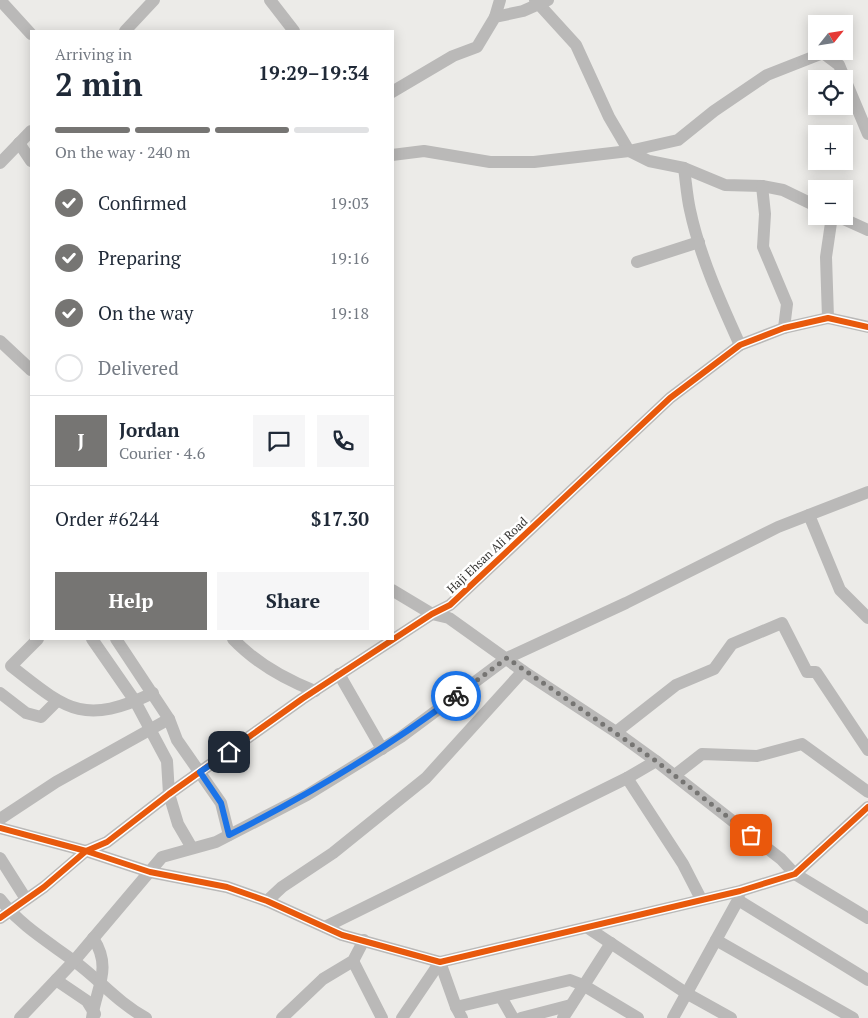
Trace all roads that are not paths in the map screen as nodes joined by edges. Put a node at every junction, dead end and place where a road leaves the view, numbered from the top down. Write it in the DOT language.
graph roads {
  1 [pos="154,0"];
  2 [pos="270,0"];
  3 [pos="500,0"];
  4 [pos="541,2"];
  5 [pos="1,3"];
  6 [pos="495,17"];
  7 [pos="126,30"];
  8 [pos="293,30"];
  9 [pos="30,33"];
  10 [pos="394,91"];
  11 [pos="863,105"];
  12 [pos="30,131"];
  13 [pos="868,134"];
  14 [pos="19,143"];
  15 [pos="629,151"];
  16 [pos="394,155"];
  17 [pos="30,160"];
  18 [pos="0,163"];
  19 [pos="684,168"];
  20 [pos="762,186"];
  21 [pos="808,202"];
  22 [pos="853,223"];
  23 [pos="831,225"];
  24 [pos="868,230"];
  25 [pos="699,242"];
  26 [pos="636,262"];
  27 [pos="828,318"];
  28 [pos="868,327"];
  29 [pos="784,328"];
  30 [pos="0,341"];
  31 [pos="740,345"];
  32 [pos="30,369"];
  33 [pos="868,492"];
  34 [pos="809,515"];
  35 [pos="394,591"];
  36 [pos="432,614"];
  37 [pos="868,618"];
  38 [pos="394,639"];
  39 [pos="37,640"];
  40 [pos="93,640"];
  41 [pos="117,640"];
  42 [pos="234,640"];
  43 [pos="392,640"];
  44 [pos="507,658"];
  45 [pos="523,671"];
  46 [pos="339,674"];
  47 [pos="315,691"];
  48 [pos="0,692"];
  49 [pos="153,693"];
  50 [pos="57,701"];
  51 [pos="135,702"];
  52 [pos="169,719"];
  53 [pos="151,730"];
  54 [pos="616,732"];
  55 [pos="382,749"];
  56 [pos="868,750"];
  57 [pos="656,761"];
  58 [pos="200,772"];
  59 [pos="675,775"];
  60 [pos="627,778"];
  61 [pos="868,792"];
  62 [pos="169,794"];
  63 [pos="868,807"];
  64 [pos="0,819"];
  65 [pos="0,828"];
  66 [pos="229,835"];
  67 [pos="192,848"];
  68 [pos="86,851"];
  69 [pos="0,858"];
  70 [pos="150,872"];
  71 [pos="795,874"];
  72 [pos="739,896"];
  73 [pos="0,899"];
  74 [pos="701,899"];
  75 [pos="26,900"];
  76 [pos="268,901"];
  77 [pos="5,915"];
  78 [pos="868,918"];
  79 [pos="325,927"];
  80 [pos="588,928"];
  81 [pos="94,938"];
  82 [pos="364,940"];
  83 [pos="716,940"];
  84 [pos="611,943"];
  85 [pos="74,961"];
  86 [pos="353,961"];
  87 [pos="440,962"];
  88 [pos="56,980"];
  89 [pos="868,980"];
  90 [pos="102,984"];
  91 [pos="583,985"];
  92 [pos="686,993"];
  93 [pos="501,997"];
  94 [pos="571,1005"];
  95 [pos="459,1013"];
  96 [pos="94,1015"];
  97 [pos="20,1018"];
  98 [pos="146,1018"];
  99 [pos="282,1018"];
  100 [pos="382,1018"];
  101 [pos="402,1018"];
  102 [pos="514,1018"];
  103 [pos="521,1018"];
  104 [pos="563,1018"];
  105 [pos="638,1018"];
  106 [pos="673,1018"];
  107 [pos="730,1018"];
  108 [pos="852,1018"];
  1 -- 7 [label="street"];
  2 -- 8 [label="street"];
  3 -- 6 [label="street"];
  4 -- 6 [label="street"];
  4 -- 15 [label="street"];
  5 -- 9 [label="street"];
  6 -- 10 [label="street"];
  11 -- 13 [label="street"];
  11 -- 15 [label="street"];
  12 -- 14 [label="street"];
  14 -- 17 [label="street"];
  14 -- 18 [label="street"];
  15 -- 16 [label="street"];
  15 -- 19 [label="street"];
  19 -- 20 [label="street"];
  19 -- 25 [label="street"];
  20 -- 21 [label="street"];
  20 -- 29 [label="street"];
  22 -- 24 [label="street"];
  23 -- 27 [label="street"];
  25 -- 26 [label="street"];
  25 -- 31 [label="street"];
  27 -- 28 [label="street, Haji Ehsan Ali Road"];
  27 -- 29 [label="street, Haji Ehsan Ali Road"];
  29 -- 31 [label="street, Haji Ehsan Ali Road"];
  30 -- 32 [label="street"];
  31 -- 36 [label="street, Haji Ehsan Ali Road"];
  33 -- 34 [label="street"];
  34 -- 37 [label="street"];
  34 -- 44 [label="street"];
  35 -- 36 [label="street"];
  36 -- 38 [label="street, Haji Ehsan Ali Road"];
  36 -- 44 [label="street"];
  39 -- 50 [label="street"];
  40 -- 51 [label="street"];
  41 -- 49 [label="street"];
  42 -- 47 [label="street"];
  43 -- 46 [label="street, Haji Ehsan Ali Road"];
  44 -- 45 [label="street"];
  44 -- 55 [label="street"];
  45 -- 54 [label="street"];
  45 -- 76 [label="street"];
  46 -- 47 [label="street, Haji Ehsan Ali Road"];
  46 -- 55 [label="street"];
  47 -- 58 [label="street, Haji Ehsan Ali Road"];
  48 -- 50 [label="street"];
  49 -- 51 [label="street"];
  49 -- 52 [label="street"];
  50 -- 51 [label="street"];
  51 -- 53 [label="street"];
  52 -- 53 [label="street"];
  52 -- 58 [label="street"];
  53 -- 62 [label="street"];
  53 -- 64 [label="street"];
  54 -- 56 [label="street"];
  54 -- 57 [label="street"];
  55 -- 66 [label="street"];
  57 -- 59 [label="street"];
  57 -- 60 [label="street"];
  58 -- 62 [label="street, Haji Ehsan Ali Road"];
  58 -- 66 [label="street"];
  59 -- 61 [label="street"];
  59 -- 71 [label="street"];
  60 -- 74 [label="street"];
  60 -- 79 [label="street"];
  62 -- 67 [label="street"];
  62 -- 68 [label="street, Haji Ehsan Ali Road"];
  63 -- 71 [label="street"];
  65 -- 68 [label="street"];
  66 -- 67 [label="street"];
  67 -- 70 [label="street"];
  68 -- 70 [label="street"];
  68 -- 75 [label="street, Haji Ehsan Ali Road"];
  69 -- 75 [label="street"];
  70 -- 76 [label="street"];
  70 -- 81 [label="street"];
  71 -- 72 [label="street"];
  71 -- 78 [label="street"];
  72 -- 74 [label="street"];
  72 -- 83 [label="street"];
  72 -- 89 [label="street"];
  73 -- 77 [label="street"];
  74 -- 80 [label="street"];
  75 -- 77 [label="street, Haji Ehsan Ali Road"];
  76 -- 79 [label="street"];
  77 -- 85 [label="street"];
  79 -- 82 [label="street"];
  80 -- 84 [label="street"];
  80 -- 87 [label="street"];
  81 -- 85 [label="street"];
  81 -- 90 [label="street"];
  82 -- 86 [label="street"];
  82 -- 87 [label="street"];
  83 -- 92 [label="street"];
  83 -- 108 [label="street"];
  84 -- 91 [label="street"];
  84 -- 92 [label="street"];
  85 -- 88 [label="street"];
  85 -- 90 [label="street"];
  86 -- 99 [label="street"];
  86 -- 100 [label="street"];
  87 -- 95 [label="street"];
  87 -- 101 [label="street"];
  88 -- 96 [label="street"];
  88 -- 97 [label="street"];
  90 -- 96 [label="street"];
  90 -- 98 [label="street"];
  91 -- 93 [label="street"];
  91 -- 94 [label="street"];
  91 -- 105 [label="street"];
  92 -- 106 [label="street"];
  92 -- 107 [label="street"];
  93 -- 95 [label="street"];
  93 -- 102 [label="street"];
  94 -- 103 [label="street"];
  94 -- 104 [label="street"];
}
